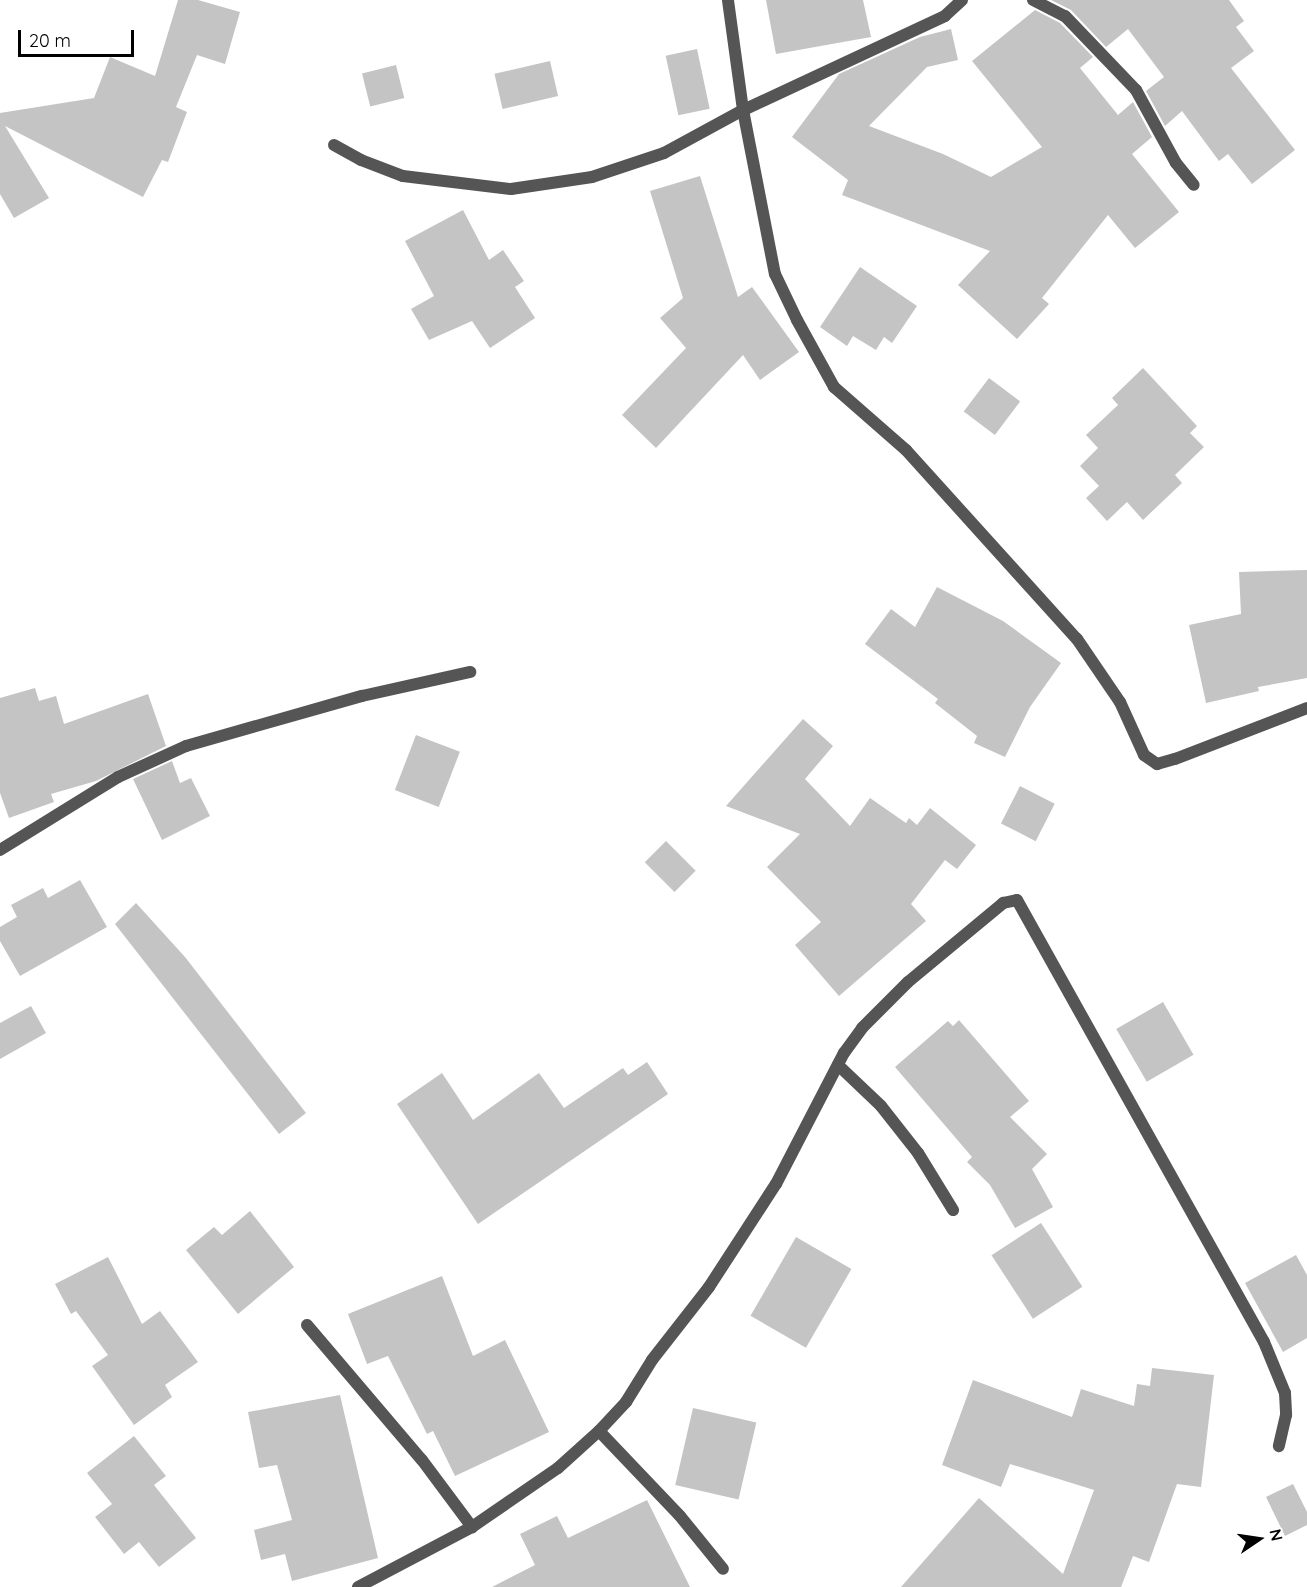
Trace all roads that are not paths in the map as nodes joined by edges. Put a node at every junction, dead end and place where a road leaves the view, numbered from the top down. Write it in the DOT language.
graph roads {
  1 [pos="728,0"];
  2 [pos="962,0"];
  3 [pos="1033,0"];
  4 [pos="743,110"];
  5 [pos="334,145"];
  6 [pos="1194,185"];
  7 [pos="471,672"];
  8 [pos="1307,708"];
  9 [pos="0,850"];
  10 [pos="838,1065"];
  11 [pos="953,1210"];
  12 [pos="307,1325"];
  13 [pos="599,1431"];
  14 [pos="1279,1446"];
  15 [pos="472,1527"];
  16 [pos="723,1569"];
  17 [pos="358,1587"];
  1 -- 4 [label="street"];
  2 -- 4 [label="street"];
  3 -- 6 [label="street"];
  4 -- 5 [label="street"];
  4 -- 8 [label="street"];
  7 -- 9 [label="street"];
  10 -- 11 [label="street"];
  10 -- 13 [label="street"];
  10 -- 14 [label="street"];
  12 -- 15 [label="street"];
  13 -- 15 [label="street"];
  13 -- 16 [label="street"];
  15 -- 17 [label="street"];
}
